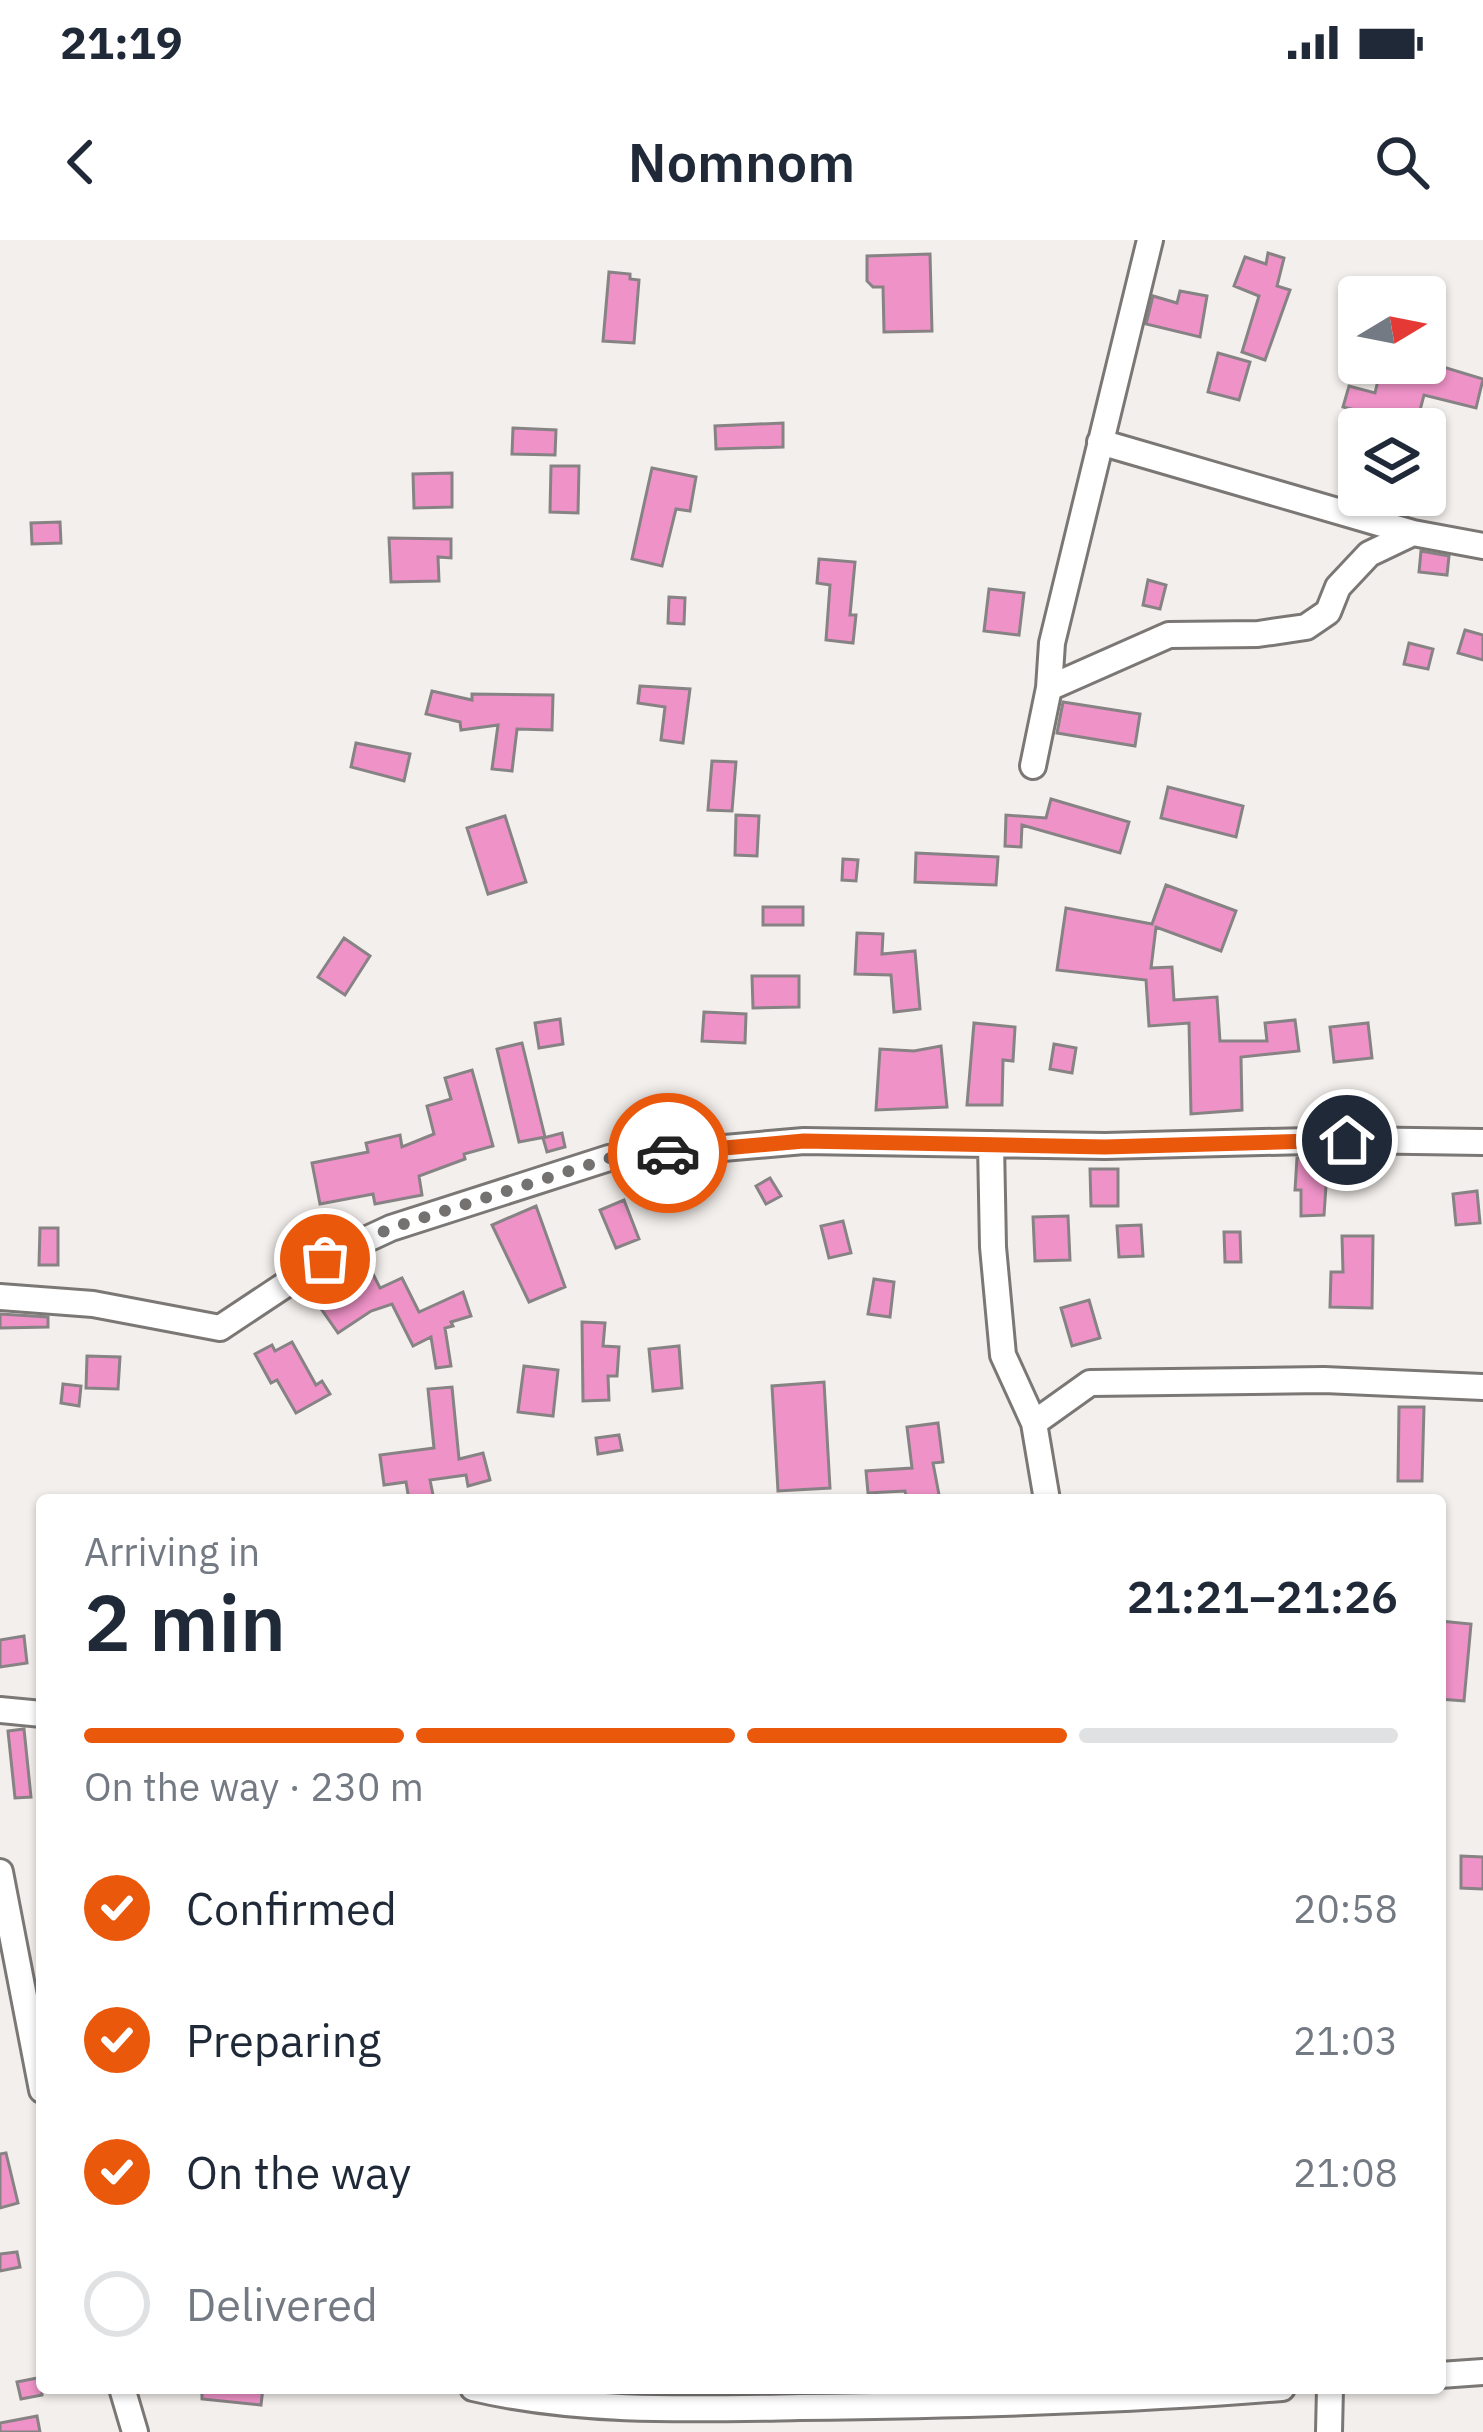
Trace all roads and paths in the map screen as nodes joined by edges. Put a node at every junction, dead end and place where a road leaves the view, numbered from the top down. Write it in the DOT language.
graph roads {
  1 [pos="1150,240"];
  2 [pos="1100,442"];
  3 [pos="1413,533"];
  4 [pos="1483,546"];
  5 [pos="1049,688"];
  6 [pos="1033,766"];
  7 [pos="1483,1142"];
  8 [pos="991,1144"];
  9 [pos="0,1298"];
  10 [pos="1483,1387"];
  11 [pos="1034,1423"];
  12 [pos="1046,1494"];
  13 [pos="0,1710"];
  14 [pos="36,1713"];
  15 [pos="0,1872"];
  16 [pos="36,2059"];
  17 [pos="1483,2372"];
  18 [pos="1446,2375"];
  19 [pos="124,2394"];
  20 [pos="545,2394"];
  21 [pos="1204,2394"];
  22 [pos="1330,2394"];
  23 [pos="978,2396"];
  24 [pos="935,2419"];
  25 [pos="135,2432"];
  26 [pos="1329,2432"];
  1 -- 2 [label="street"];
  2 -- 3 [label="street"];
  2 -- 5 [label="street"];
  3 -- 4 [label="street"];
  3 -- 5 [label="street"];
  5 -- 6 [label="street"];
  7 -- 8 [label="street"];
  8 -- 9 [label="street"];
  8 -- 11 [label="street"];
  10 -- 11 [label="street"];
  11 -- 12 [label="street"];
  13 -- 14 [label="street"];
  15 -- 16 [label="street"];
  17 -- 18 [label="street"];
  19 -- 25 [label="street"];
  20 -- 24 [label="street"];
  21 -- 23 [label="street"];
  22 -- 26 [label="street"];
  23 -- 24 [label="street"];
}
